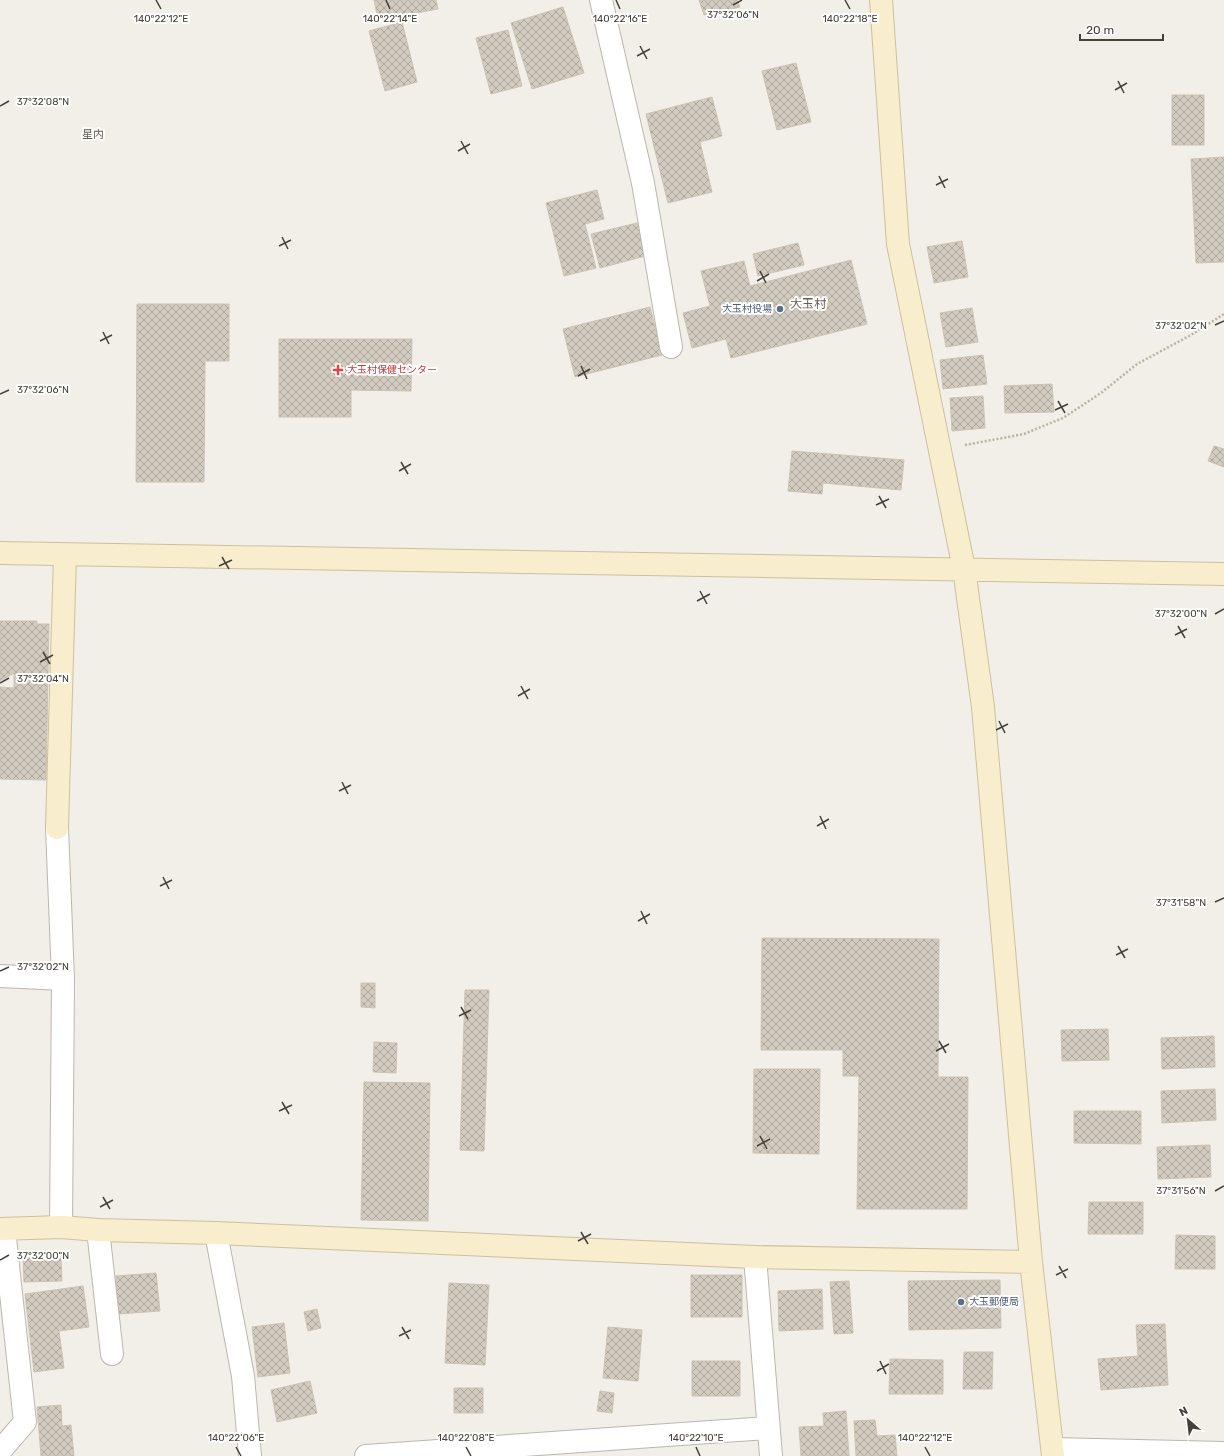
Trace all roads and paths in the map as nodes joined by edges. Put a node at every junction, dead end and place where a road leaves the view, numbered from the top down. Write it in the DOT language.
graph roads {
  1 [pos="601,0"];
  2 [pos="881,0"];
  3 [pos="1224,314"];
  4 [pos="671,347"];
  5 [pos="941,450"];
  6 [pos="0,554"];
  7 [pos="65,555"];
  8 [pos="964,569"];
  9 [pos="1224,574"];
  10 [pos="0,976"];
  11 [pos="63,979"];
  12 [pos="62,1227"];
  13 [pos="2,1229"];
  14 [pos="98,1230"];
  15 [pos="216,1233"];
  16 [pos="756,1257"];
  17 [pos="1031,1262"];
  18 [pos="112,1354"];
  19 [pos="768,1428"];
  20 [pos="0,1451"];
  21 [pos="1053,1452"];
  22 [pos="1224,1453"];
  23 [pos="250,1456"];
  24 [pos="366,1456"];
  25 [pos="771,1456"];
  1 -- 4 [label="street"];
  2 -- 5 [label="street"];
  3 -- 5 [label="path"];
  5 -- 8 [label="street"];
  6 -- 7 [label="street"];
  7 -- 8 [label="street"];
  7 -- 11 [label="street"];
  8 -- 9 [label="street"];
  8 -- 17 [label="street"];
  10 -- 11 [label="street"];
  11 -- 12 [label="street"];
  12 -- 13 [label="street"];
  12 -- 14 [label="street"];
  13 -- 20 [label="street"];
  14 -- 15 [label="street"];
  14 -- 18 [label="street"];
  15 -- 16 [label="street"];
  15 -- 23 [label="street"];
  16 -- 17 [label="street"];
  16 -- 19 [label="street"];
  17 -- 21 [label="street"];
  19 -- 24 [label="street"];
  19 -- 25 [label="street"];
  21 -- 22 [label="street"];
}
